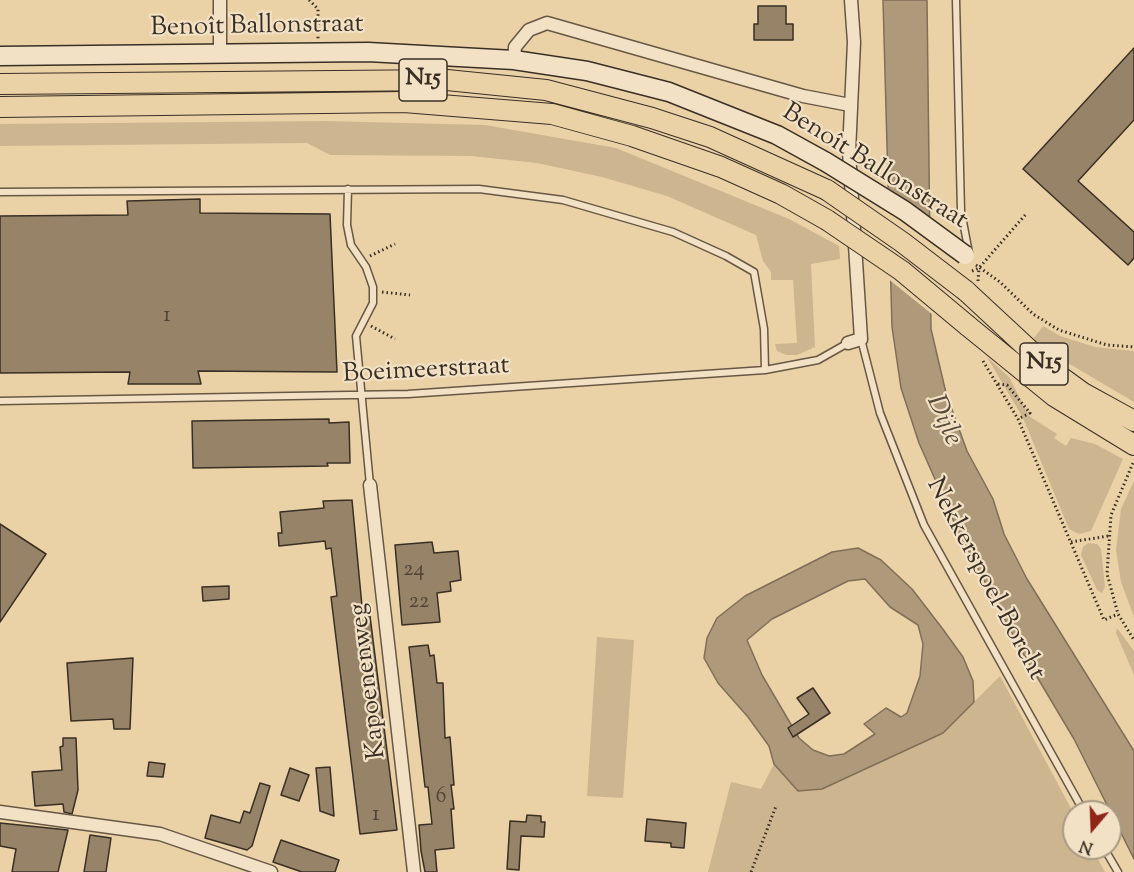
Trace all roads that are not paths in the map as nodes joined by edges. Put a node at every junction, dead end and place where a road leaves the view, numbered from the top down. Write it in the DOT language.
graph roads {
  1 [pos="220,0"];
  2 [pos="851,0"];
  3 [pos="956,0"];
  4 [pos="220,54"];
  5 [pos="0,56"];
  6 [pos="513,60"];
  7 [pos="0,84"];
  8 [pos="850,105"];
  9 [pos="0,107"];
  10 [pos="348,189"];
  11 [pos="0,192"];
  12 [pos="972,261"];
  13 [pos="861,339"];
  14 [pos="848,343"];
  15 [pos="765,370"];
  16 [pos="362,395"];
  17 [pos="0,401"];
  18 [pos="1134,421"];
  19 [pos="1133,454"];
  20 [pos="370,485"];
  21 [pos="1077,800"];
  22 [pos="0,812"];
  23 [pos="271,872"];
  24 [pos="414,872"];
  1 -- 4 [label="street"];
  2 -- 8 [label="street, Nekkerspoel-Borcht"];
  3 -- 12 [label="lane"];
  4 -- 5 [label="street, Benoît Ballonstraat"];
  4 -- 6 [label="street, Benoît Ballonstraat"];
  6 -- 8 [label="street, Benoît Ballonstraat"];
  6 -- 12 [label="street, Benoît Ballonstraat, bridge"];
  7 -- 18 [label="main road, N15, bridge"];
  8 -- 13 [label="street, Nekkerspoel-Borcht"];
  9 -- 19 [label="main road, N15, bridge"];
  10 -- 11 [label="lane"];
  10 -- 15 [label="lane"];
  10 -- 16 [label="lane"];
  13 -- 14 [label="street"];
  13 -- 21 [label="lane, Nekkerspoel-Borcht"];
  14 -- 15 [label="lane, Boeimeerstraat"];
  15 -- 16 [label="lane, Boeimeerstraat"];
  16 -- 17 [label="lane, Boeimeerstraat"];
  16 -- 20 [label="lane"];
  20 -- 24 [label="street, Kapoenenweg"];
  22 -- 23 [label="street"];
}
